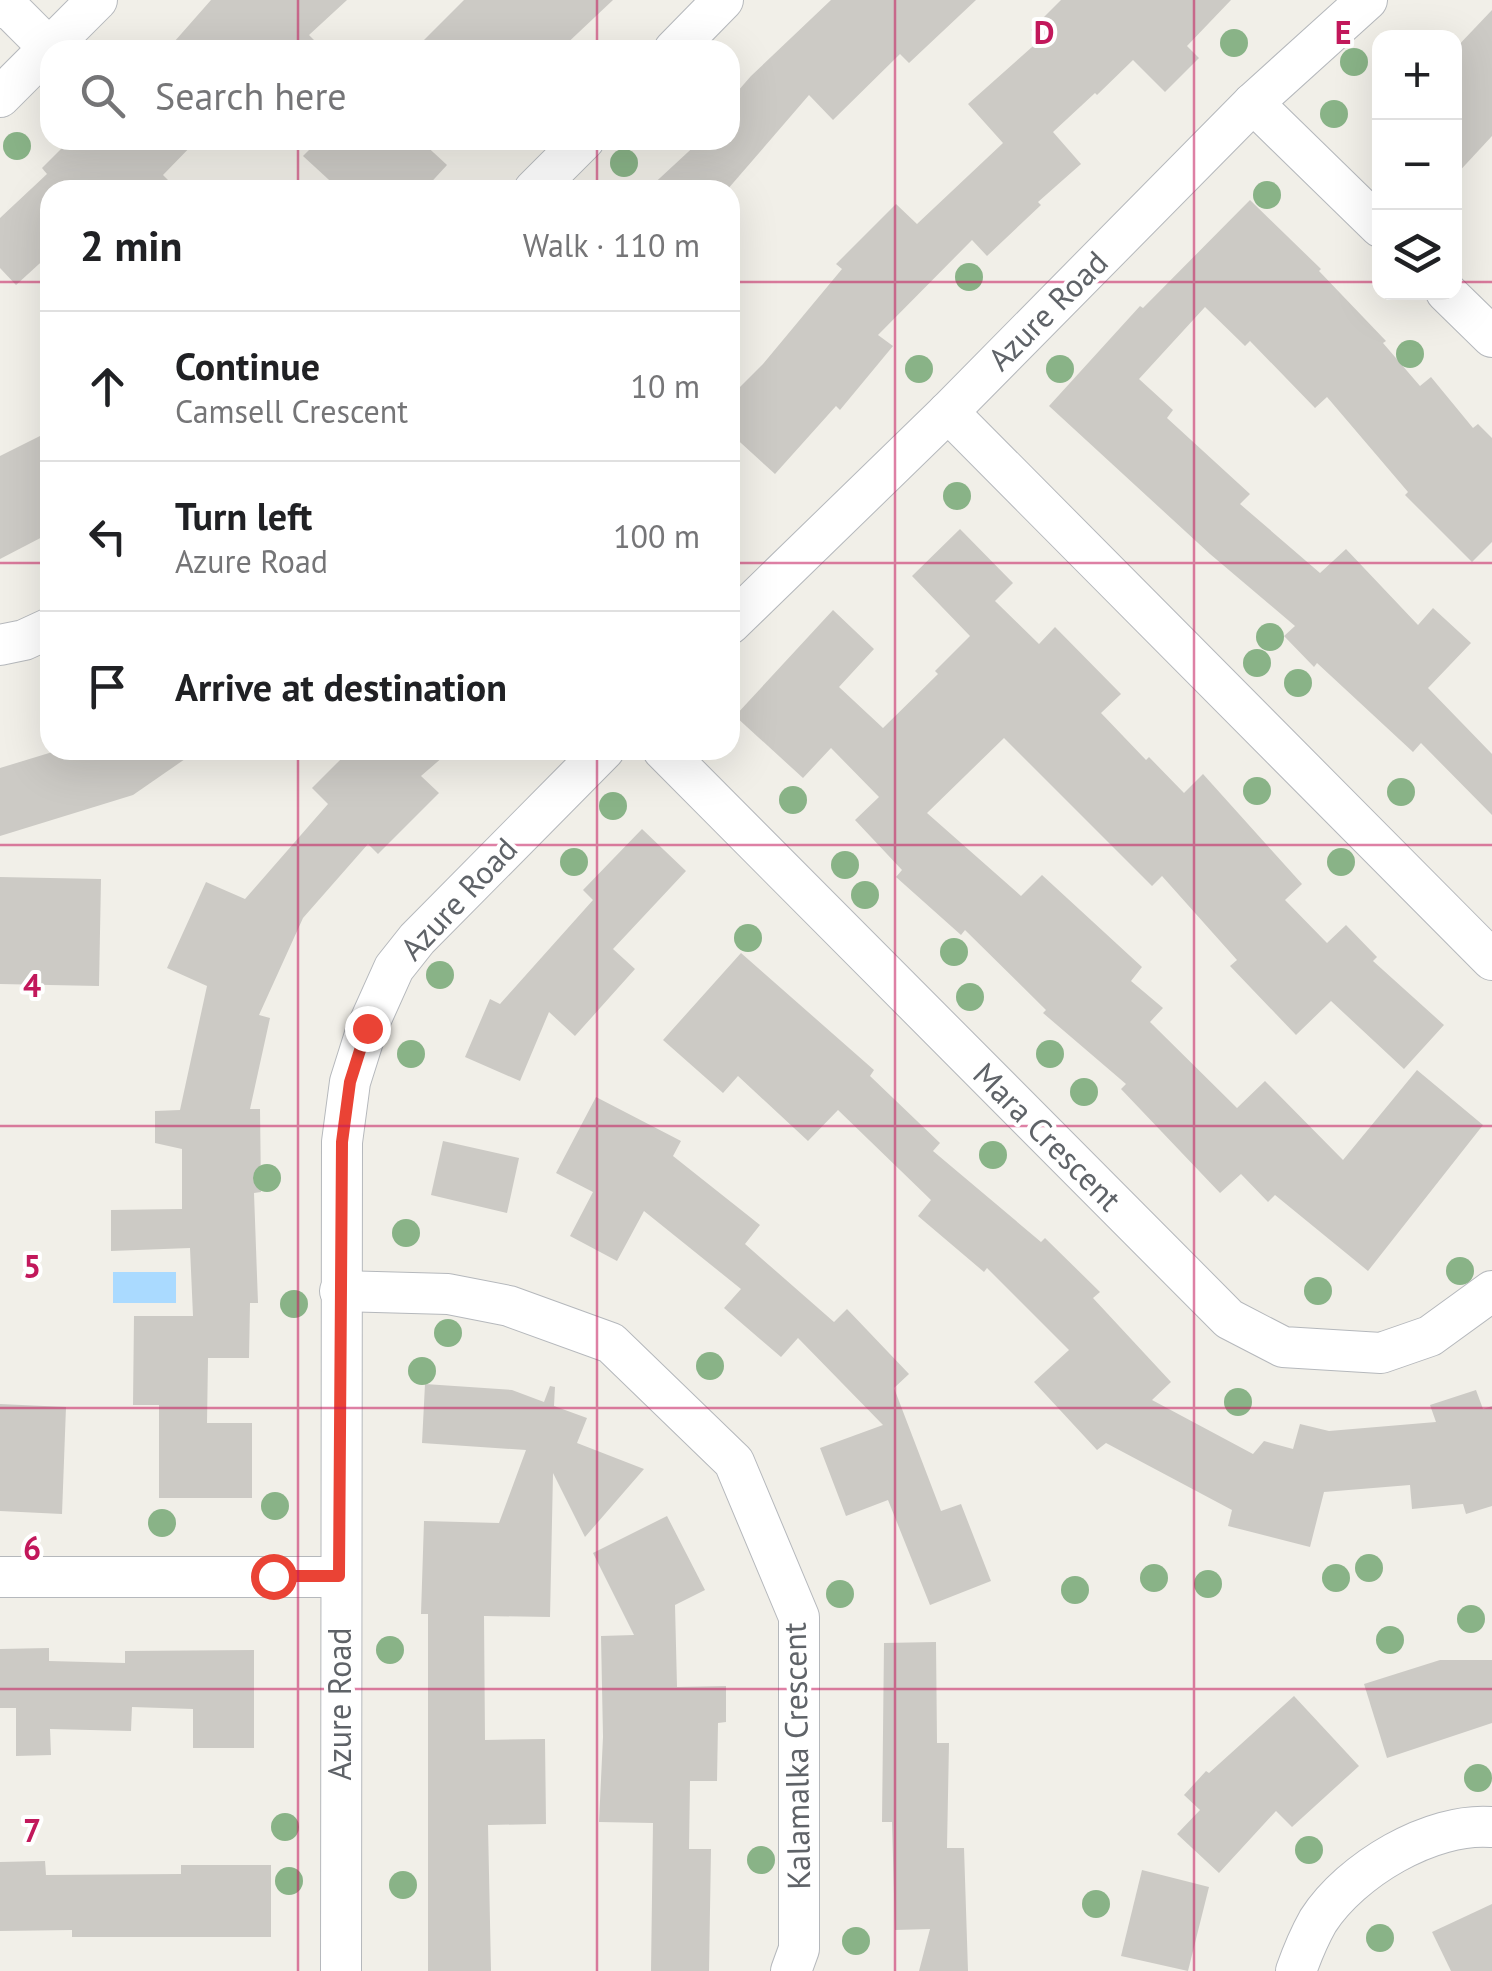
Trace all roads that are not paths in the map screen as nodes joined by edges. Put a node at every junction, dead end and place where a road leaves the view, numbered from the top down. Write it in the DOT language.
graph roads {
  1 [pos="2,0"];
  2 [pos="96,0"];
  3 [pos="724,0"];
  4 [pos="1367,0"];
  5 [pos="41,40"];
  6 [pos="57,40"];
  7 [pos="684,40"];
  8 [pos="40,57"];
  9 [pos="0,97"];
  10 [pos="1253,103"];
  11 [pos="574,150"];
  12 [pos="544,180"];
  13 [pos="1372,219"];
  14 [pos="1454,300"];
  15 [pos="1492,337"];
  16 [pos="948,412"];
  17 [pos="740,614"];
  18 [pos="40,633"];
  19 [pos="0,645"];
  20 [pos="594,760"];
  21 [pos="672,760"];
  22 [pos="1492,960"];
  23 [pos="340,1290"];
  24 [pos="1492,1291"];
  25 [pos="339,1576"];
  26 [pos="0,1577"];
  27 [pos="1492,1827"];
  28 [pos="341,1971"];
  29 [pos="791,1971"];
  30 [pos="1296,1971"];
  1 -- 5 [label="street"];
  2 -- 6 [label="street"];
  3 -- 7 [label="street"];
  4 -- 10 [label="street, Azure Road"];
  8 -- 9 [label="street"];
  10 -- 13 [label="street"];
  10 -- 16 [label="street, Azure Road"];
  11 -- 12 [label="street"];
  14 -- 15 [label="street"];
  16 -- 17 [label="street, Azure Road"];
  16 -- 22 [label="street"];
  18 -- 19 [label="street"];
  20 -- 23 [label="street, Azure Road"];
  21 -- 24 [label="street, Mara Crescent"];
  23 -- 25 [label="street, Azure Road"];
  23 -- 29 [label="street, Kalamalka Crescent"];
  25 -- 26 [label="street"];
  25 -- 28 [label="street, Azure Road"];
  27 -- 30 [label="street"];
}
